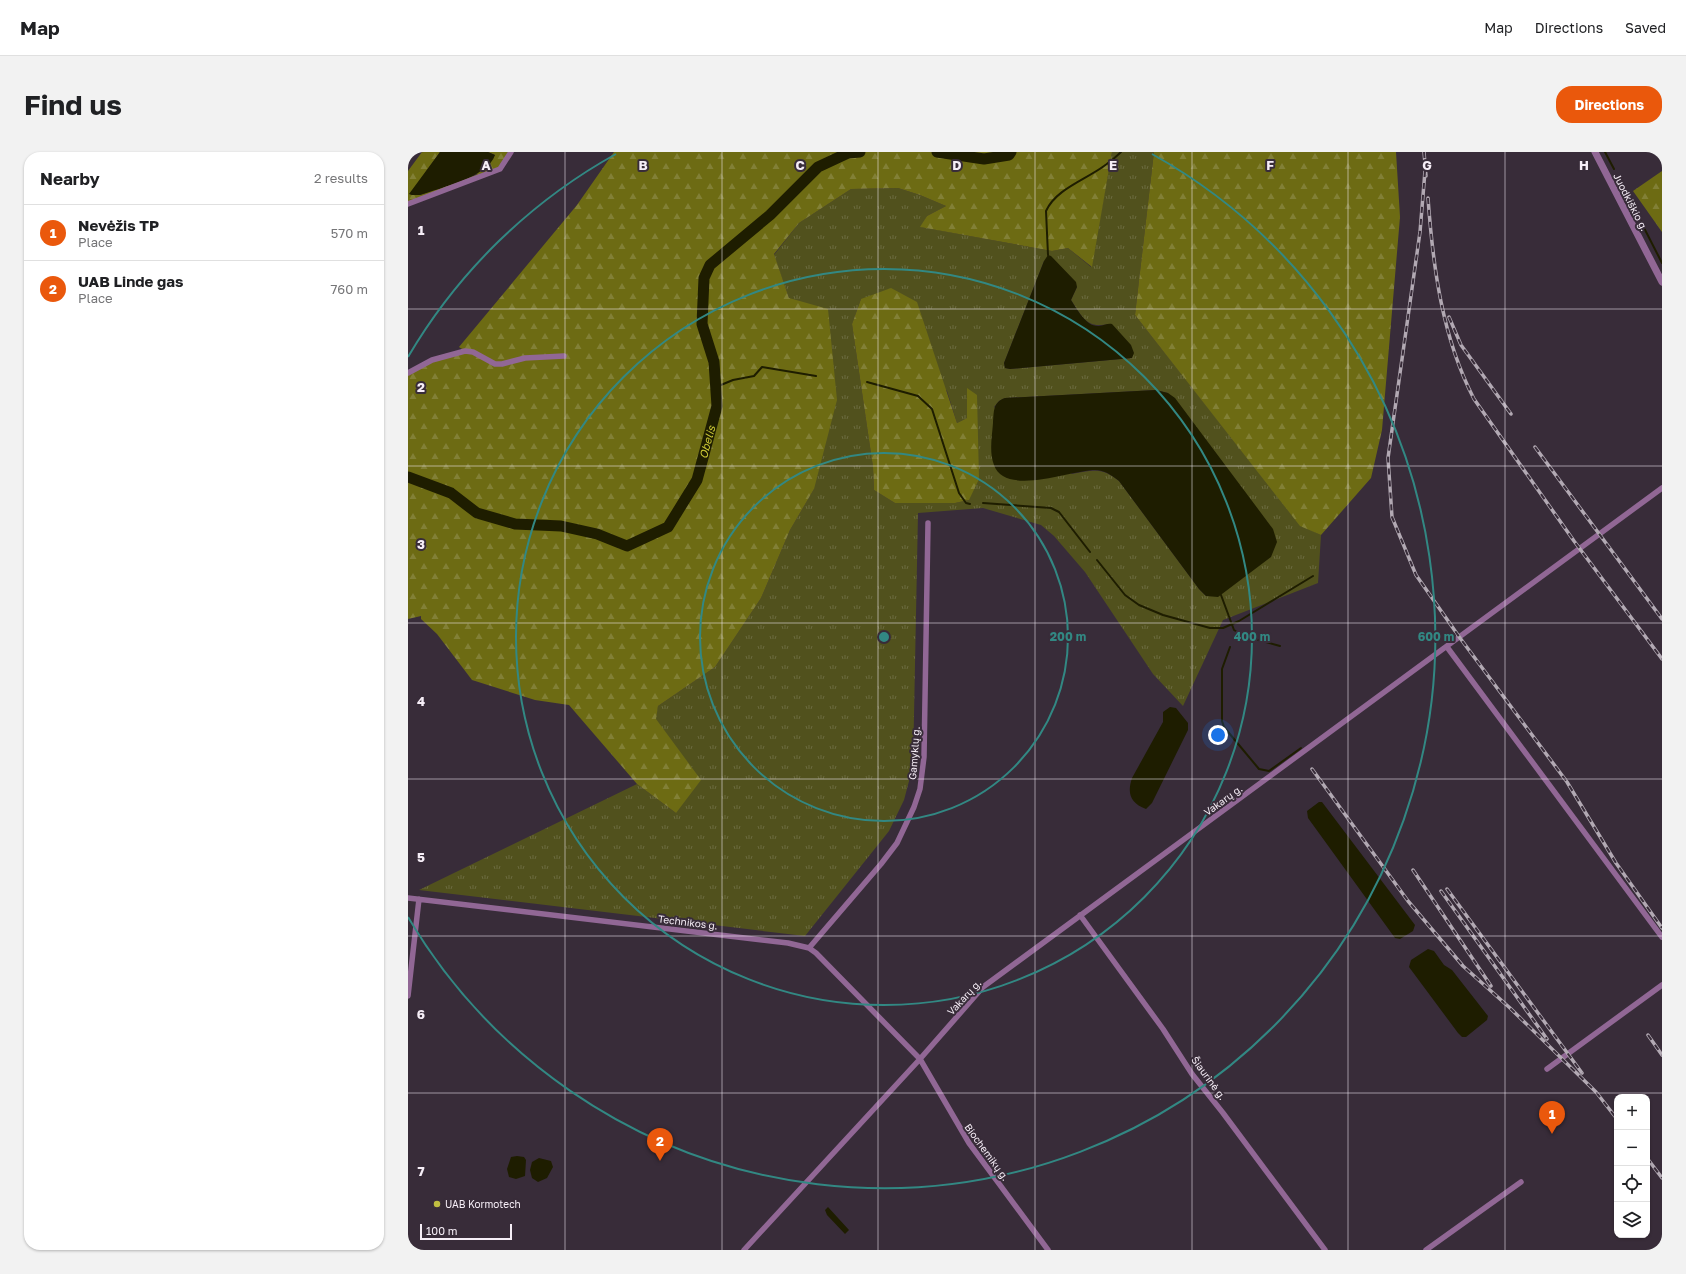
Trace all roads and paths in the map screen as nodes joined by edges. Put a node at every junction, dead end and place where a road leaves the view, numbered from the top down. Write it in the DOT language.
graph roads {
  1 [pos="511,152"];
  2 [pos="1594,152"];
  3 [pos="408,204"];
  4 [pos="1662,282"];
  5 [pos="564,356"];
  6 [pos="408,373"];
  7 [pos="1662,488"];
  8 [pos="928,523"];
  9 [pos="1447,647"];
  10 [pos="408,898"];
  11 [pos="419,899"];
  12 [pos="1080,916"];
  13 [pos="1662,938"];
  14 [pos="809,948"];
  15 [pos="1662,985"];
  16 [pos="408,996"];
  17 [pos="920,1059"];
  18 [pos="1547,1069"];
  19 [pos="1521,1182"];
  20 [pos="744,1250"];
  21 [pos="1048,1250"];
  22 [pos="1325,1250"];
  23 [pos="1426,1250"];
  1 -- 3 [label="street"];
  2 -- 4 [label="street, Juodkiškio g."];
  5 -- 6 [label="street"];
  7 -- 9 [label="street, Vakarų g."];
  8 -- 14 [label="street, Gamyklų g."];
  9 -- 12 [label="street, Vakarų g."];
  9 -- 13 [label="street"];
  10 -- 11 [label="street, Technikos g."];
  11 -- 14 [label="street, Technikos g."];
  11 -- 16 [label="street"];
  12 -- 17 [label="street, Vakarų g."];
  12 -- 22 [label="street, Šiaurinė g."];
  14 -- 17 [label="street, Technikos g."];
  15 -- 18 [label="street"];
  17 -- 20 [label="street, Vakarų g."];
  17 -- 21 [label="street, Biochemikų g."];
  19 -- 23 [label="street"];
}
